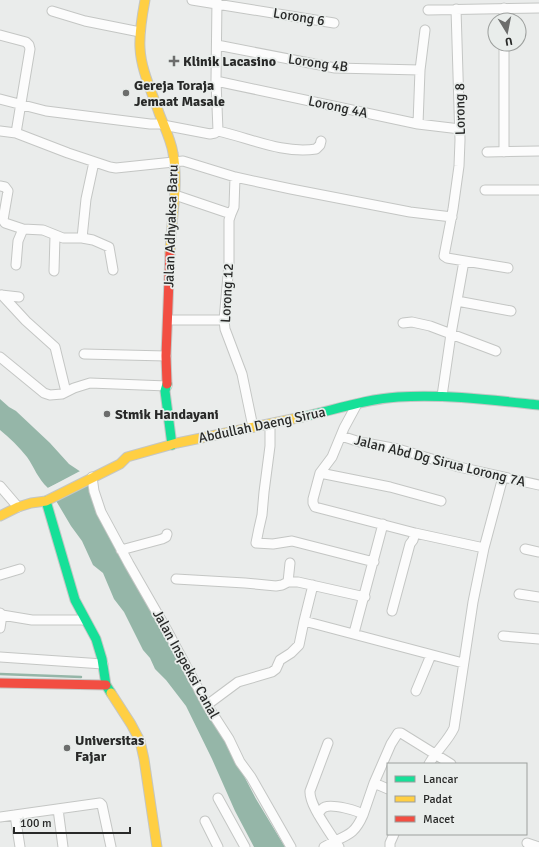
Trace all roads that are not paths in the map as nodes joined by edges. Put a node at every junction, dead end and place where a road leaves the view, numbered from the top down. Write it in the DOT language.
graph roads {
  1 [pos="145,0"];
  2 [pos="192,0"];
  3 [pos="217,2"];
  4 [pos="504,8"];
  5 [pos="538,8"];
  6 [pos="456,9"];
  7 [pos="428,10"];
  8 [pos="52,11"];
  9 [pos="504,12"];
  10 [pos="334,23"];
  11 [pos="425,30"];
  12 [pos="140,32"];
  13 [pos="0,35"];
  14 [pos="217,46"];
  15 [pos="504,52"];
  16 [pos="420,70"];
  17 [pos="216,81"];
  18 [pos="0,98"];
  19 [pos="20,104"];
  20 [pos="418,124"];
  21 [pos="163,125"];
  22 [pos="16,129"];
  23 [pos="460,129"];
  24 [pos="0,131"];
  25 [pos="218,131"];
  26 [pos="320,141"];
  27 [pos="539,151"];
  28 [pos="487,152"];
  29 [pos="504,152"];
  30 [pos="94,162"];
  31 [pos="175,162"];
  32 [pos="235,177"];
  33 [pos="0,186"];
  34 [pos="485,190"];
  35 [pos="539,190"];
  36 [pos="175,195"];
  37 [pos="231,214"];
  38 [pos="452,214"];
  39 [pos="5,223"];
  40 [pos="23,229"];
  41 [pos="0,232"];
  42 [pos="55,236"];
  43 [pos="82,238"];
  44 [pos="464,261"];
  45 [pos="16,265"];
  46 [pos="508,268"];
  47 [pos="113,270"];
  48 [pos="54,271"];
  49 [pos="1,295"];
  50 [pos="19,297"];
  51 [pos="457,301"];
  52 [pos="511,311"];
  53 [pos="168,320"];
  54 [pos="224,320"];
  55 [pos="403,323"];
  56 [pos="451,334"];
  57 [pos="496,351"];
  58 [pos="84,354"];
  59 [pos="166,356"];
  60 [pos="0,357"];
  61 [pos="167,386"];
  62 [pos="66,392"];
  63 [pos="442,396"];
  64 [pos="357,404"];
  65 [pos="539,405"];
  66 [pos="270,424"];
  67 [pos="253,427"];
  68 [pos="341,436"];
  69 [pos="174,444"];
  70 [pos="127,457"];
  71 [pos="320,473"];
  72 [pos="92,477"];
  73 [pos="503,477"];
  74 [pos="539,485"];
  75 [pos="0,486"];
  76 [pos="46,501"];
  77 [pos="441,501"];
  78 [pos="31,503"];
  79 [pos="18,507"];
  80 [pos="0,516"];
  81 [pos="383,524"];
  82 [pos="415,533"];
  83 [pos="167,534"];
  84 [pos="484,548"];
  85 [pos="525,549"];
  86 [pos="121,550"];
  87 [pos="539,552"];
  88 [pos="374,562"];
  89 [pos="290,563"];
  90 [pos="20,569"];
  91 [pos="0,575"];
  92 [pos="176,579"];
  93 [pos="288,582"];
  94 [pos="313,585"];
  95 [pos="519,594"];
  96 [pos="365,597"];
  97 [pos="539,597"];
  98 [pos="392,611"];
  99 [pos="1,614"];
  100 [pos="85,620"];
  101 [pos="304,620"];
  102 [pos="0,628"];
  103 [pos="354,633"];
  104 [pos="503,636"];
  105 [pos="539,639"];
  106 [pos="431,655"];
  107 [pos="0,657"];
  108 [pos="463,663"];
  109 [pos="104,676"];
  110 [pos="2,683"];
  111 [pos="416,691"];
  112 [pos="208,705"];
  113 [pos="328,744"];
  114 [pos="434,754"];
  115 [pos="430,763"];
  116 [pos="449,763"];
  117 [pos="374,784"];
  118 [pos="387,790"];
  119 [pos="218,798"];
  120 [pos="58,809"];
  121 [pos="318,814"];
  122 [pos="15,815"];
  123 [pos="363,815"];
  124 [pos="0,817"];
  125 [pos="205,821"];
  126 [pos="394,835"];
  127 [pos="527,843"];
  128 [pos="338,844"];
  129 [pos="20,847"];
  130 [pos="63,847"];
  131 [pos="111,847"];
  132 [pos="157,847"];
  133 [pos="218,847"];
  134 [pos="245,847"];
  135 [pos="291,847"];
  136 [pos="324,847"];
  137 [pos="390,847"];
  138 [pos="539,847"];
  1 -- 12 [label="main road, Jalan Adhyaksa Baru"];
  2 -- 3 [label="street, Lorong 6"];
  3 -- 10 [label="street, Lorong 6"];
  3 -- 14 [label="street"];
  4 -- 5 [label="street"];
  4 -- 6 [label="street"];
  4 -- 9 [label="street"];
  6 -- 7 [label="street"];
  6 -- 23 [label="street, Lorong 8"];
  8 -- 12 [label="street"];
  11 -- 16 [label="street"];
  12 -- 21 [label="main road, Jalan Adhyaksa Baru"];
  13 -- 19 [label="street"];
  14 -- 16 [label="street, Lorong 4B"];
  14 -- 17 [label="street"];
  15 -- 29 [label="street"];
  16 -- 20 [label="street"];
  17 -- 20 [label="street, Lorong 4A"];
  17 -- 25 [label="street"];
  18 -- 19 [label="street"];
  19 -- 21 [label="street"];
  19 -- 22 [label="street"];
  20 -- 23 [label="street, Lorong 4A"];
  21 -- 25 [label="street"];
  21 -- 31 [label="main road, Jalan Adhyaksa Baru"];
  22 -- 24 [label="street"];
  22 -- 30 [label="street"];
  23 -- 38 [label="street, Lorong 8"];
  25 -- 26 [label="street"];
  27 -- 29 [label="street"];
  28 -- 29 [label="street"];
  30 -- 31 [label="street"];
  30 -- 43 [label="street"];
  31 -- 32 [label="street"];
  31 -- 36 [label="main road, Jalan Adhyaksa Baru"];
  32 -- 37 [label="street, Lorong 12"];
  32 -- 38 [label="street"];
  33 -- 39 [label="street"];
  34 -- 35 [label="street"];
  36 -- 37 [label="street"];
  36 -- 53 [label="main road, Jalan Adhyaksa Baru"];
  37 -- 54 [label="street, Lorong 12"];
  38 -- 44 [label="street, Lorong 8"];
  39 -- 40 [label="street"];
  39 -- 41 [label="street"];
  40 -- 42 [label="street"];
  40 -- 45 [label="street"];
  42 -- 43 [label="street"];
  42 -- 48 [label="street"];
  43 -- 47 [label="street"];
  44 -- 46 [label="street"];
  44 -- 51 [label="street"];
  49 -- 50 [label="street"];
  49 -- 62 [label="street"];
  51 -- 52 [label="street"];
  51 -- 56 [label="street"];
  53 -- 54 [label="street"];
  53 -- 59 [label="main road, Jalan Adhyaksa Baru"];
  54 -- 67 [label="street, Lorong 12"];
  55 -- 56 [label="street"];
  56 -- 57 [label="street"];
  56 -- 63 [label="street"];
  58 -- 59 [label="street"];
  59 -- 61 [label="main road, Jalan Adhyaksa Baru"];
  60 -- 62 [label="street"];
  61 -- 62 [label="street"];
  61 -- 69 [label="main road, Jalan Adhyaksa Baru"];
  63 -- 64 [label="main road, Abdullah Daeng Sirua"];
  63 -- 65 [label="main road, Abdullah Daeng Sirua"];
  64 -- 66 [label="main road, Abdullah Daeng Sirua"];
  64 -- 68 [label="street"];
  66 -- 67 [label="main road, Abdullah Daeng Sirua"];
  66 -- 88 [label="street"];
  67 -- 69 [label="main road, Abdullah Daeng Sirua"];
  68 -- 71 [label="street"];
  68 -- 73 [label="street, Jalan Abd Dg Sirua Lorong 7A"];
  69 -- 70 [label="main road, Abdullah Daeng Sirua"];
  70 -- 72 [label="main road, Abdullah Daeng Sirua"];
  70 -- 78 [label="main road"];
  71 -- 77 [label="street"];
  71 -- 81 [label="street"];
  72 -- 76 [label="main road, Abdullah Daeng Sirua"];
  72 -- 86 [label="street, Jalan Inspeksi Canal"];
  73 -- 74 [label="street, Jalan Abd Dg Sirua Lorong 7A"];
  73 -- 84 [label="street"];
  75 -- 79 [label="street"];
  76 -- 78 [label="main road, Abdullah Daeng Sirua"];
  76 -- 100 [label="main road"];
  78 -- 79 [label="main road, Abdullah Daeng Sirua"];
  79 -- 80 [label="main road, Abdullah Daeng Sirua"];
  81 -- 82 [label="street"];
  81 -- 88 [label="street"];
  82 -- 84 [label="street"];
  82 -- 98 [label="street"];
  83 -- 86 [label="street"];
  84 -- 108 [label="street"];
  85 -- 87 [label="street"];
  86 -- 112 [label="street, Jalan Inspeksi Canal"];
  88 -- 96 [label="street"];
  89 -- 93 [label="street"];
  90 -- 91 [label="street"];
  92 -- 93 [label="street"];
  93 -- 94 [label="street"];
  94 -- 96 [label="street"];
  94 -- 101 [label="street"];
  95 -- 97 [label="street"];
  96 -- 103 [label="street"];
  99 -- 100 [label="street"];
  99 -- 102 [label="street"];
  100 -- 109 [label="main road"];
  101 -- 103 [label="street"];
  101 -- 112 [label="street"];
  103 -- 106 [label="street"];
  104 -- 105 [label="street"];
  106 -- 108 [label="street"];
  106 -- 111 [label="street"];
  107 -- 109 [label="street"];
  108 -- 114 [label="street"];
  109 -- 110 [label="main road"];
  109 -- 132 [label="main road"];
  112 -- 135 [label="street, Jalan Inspeksi Canal"];
  113 -- 121 [label="street"];
  114 -- 115 [label="street"];
  114 -- 116 [label="street"];
  114 -- 117 [label="street"];
  117 -- 118 [label="street"];
  117 -- 123 [label="street"];
  119 -- 134 [label="street"];
  120 -- 122 [label="street"];
  120 -- 130 [label="street"];
  120 -- 131 [label="street"];
  121 -- 123 [label="street"];
  121 -- 128 [label="street"];
  122 -- 124 [label="street"];
  122 -- 129 [label="street"];
  123 -- 128 [label="street"];
  125 -- 133 [label="street"];
  126 -- 137 [label="street"];
  127 -- 138 [label="street"];
  128 -- 136 [label="street"];
}
